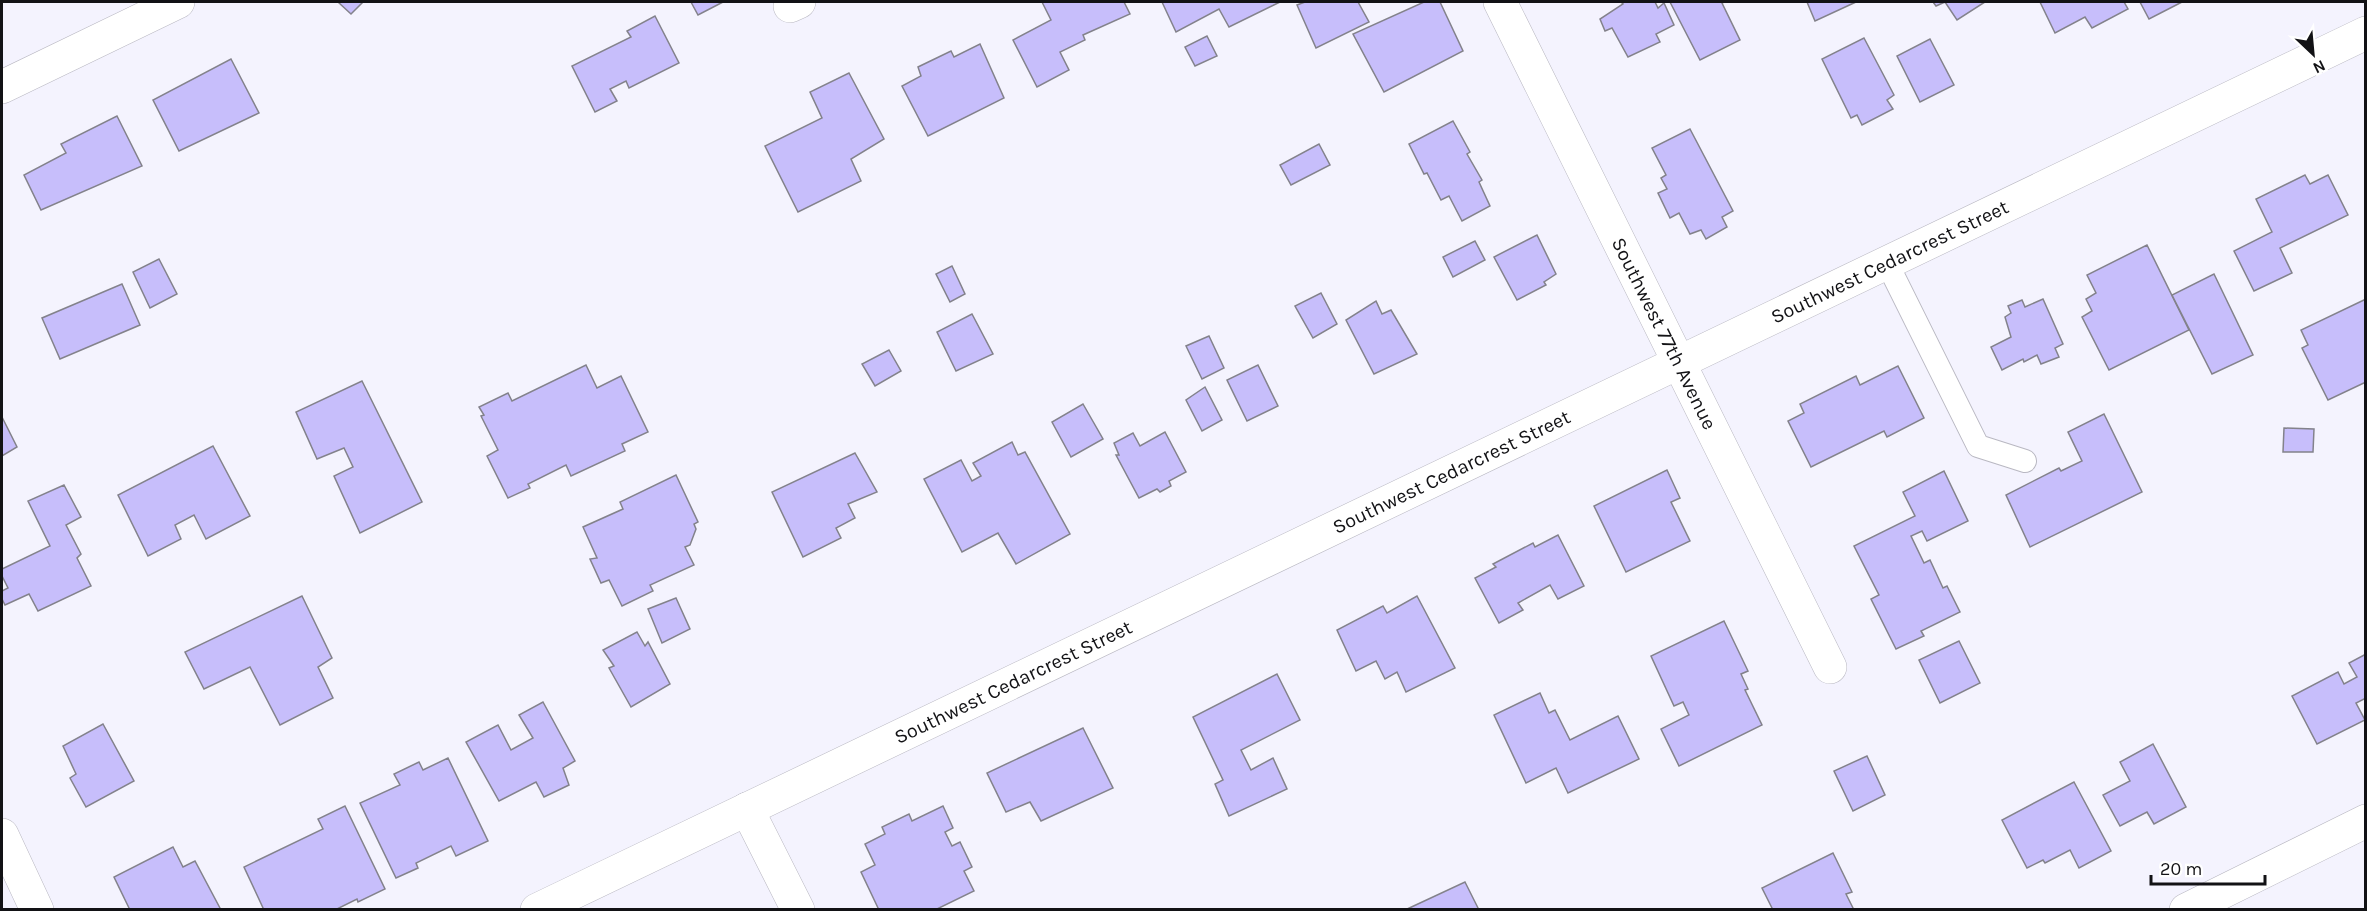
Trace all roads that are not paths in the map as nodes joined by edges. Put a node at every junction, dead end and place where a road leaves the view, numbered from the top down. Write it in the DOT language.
graph roads {
  1 [pos="178,2"];
  2 [pos="1500,2"];
  3 [pos="2366,33"];
  4 [pos="2,87"];
  5 [pos="1887,263"];
  6 [pos="1679,363"];
  7 [pos="2025,460"];
  8 [pos="1830,667"];
  9 [pos="747,809"];
  10 [pos="2366,821"];
  11 [pos="2,835"];
  12 [pos="36,909"];
  13 [pos="537,909"];
  14 [pos="798,909"];
  15 [pos="2186,909"];
  1 -- 4 [label="street"];
  2 -- 6 [label="street, Southwest 77th Avenue"];
  3 -- 5 [label="street, Southwest Cedarcrest Street"];
  5 -- 6 [label="street, Southwest Cedarcrest Street"];
  5 -- 7 [label="lane"];
  6 -- 8 [label="street, Southwest 77th Avenue"];
  6 -- 9 [label="street, Southwest Cedarcrest Street"];
  9 -- 13 [label="street, Southwest Cedarcrest Street"];
  9 -- 14 [label="street"];
  10 -- 15 [label="street"];
  11 -- 12 [label="street"];
}
